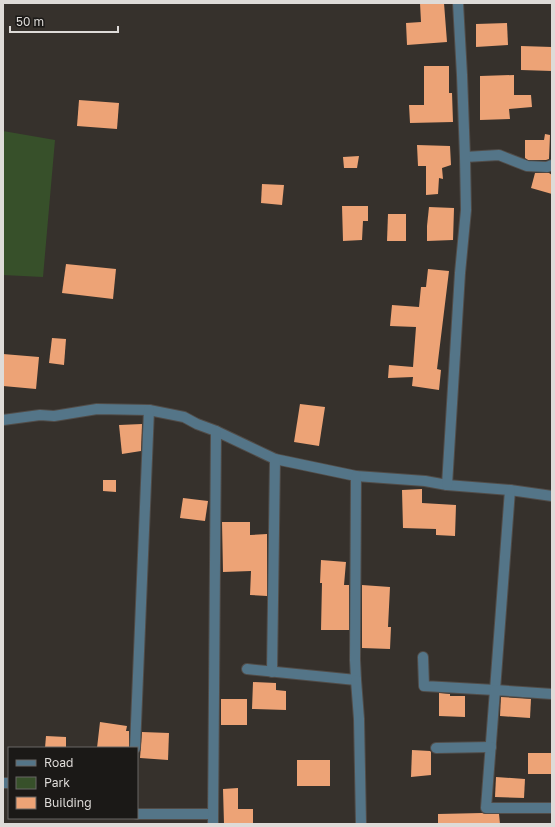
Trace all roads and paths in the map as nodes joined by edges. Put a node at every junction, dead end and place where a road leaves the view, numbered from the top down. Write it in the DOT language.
graph roads {
  1 [pos="458,3"];
  2 [pos="465,157"];
  3 [pos="552,165"];
  4 [pos="150,410"];
  5 [pos="3,420"];
  6 [pos="216,431"];
  7 [pos="275,459"];
  8 [pos="356,476"];
  9 [pos="447,485"];
  10 [pos="510,490"];
  11 [pos="552,496"];
  12 [pos="423,657"];
  13 [pos="247,670"];
  14 [pos="272,672"];
  15 [pos="356,680"];
  16 [pos="495,690"];
  17 [pos="552,694"];
  18 [pos="491,746"];
  19 [pos="135,747"];
  20 [pos="436,748"];
  21 [pos="552,808"];
  22 [pos="138,814"];
  23 [pos="213,819"];
  24 [pos="361,824"];
  1 -- 2 [label="street"];
  2 -- 3 [label="street"];
  2 -- 9 [label="street"];
  4 -- 5 [label="street"];
  4 -- 6 [label="street"];
  4 -- 19 [label="street"];
  6 -- 7 [label="street"];
  6 -- 23 [label="street"];
  7 -- 8 [label="street"];
  7 -- 14 [label="street"];
  8 -- 9 [label="street"];
  8 -- 15 [label="street"];
  9 -- 10 [label="street"];
  10 -- 11 [label="street"];
  10 -- 16 [label="street"];
  12 -- 16 [label="street"];
  13 -- 14 [label="street"];
  14 -- 15 [label="street"];
  15 -- 24 [label="street"];
  16 -- 17 [label="street"];
  16 -- 18 [label="street"];
  18 -- 20 [label="street"];
  18 -- 21 [label="street"];
  22 -- 23 [label="street"];
}
